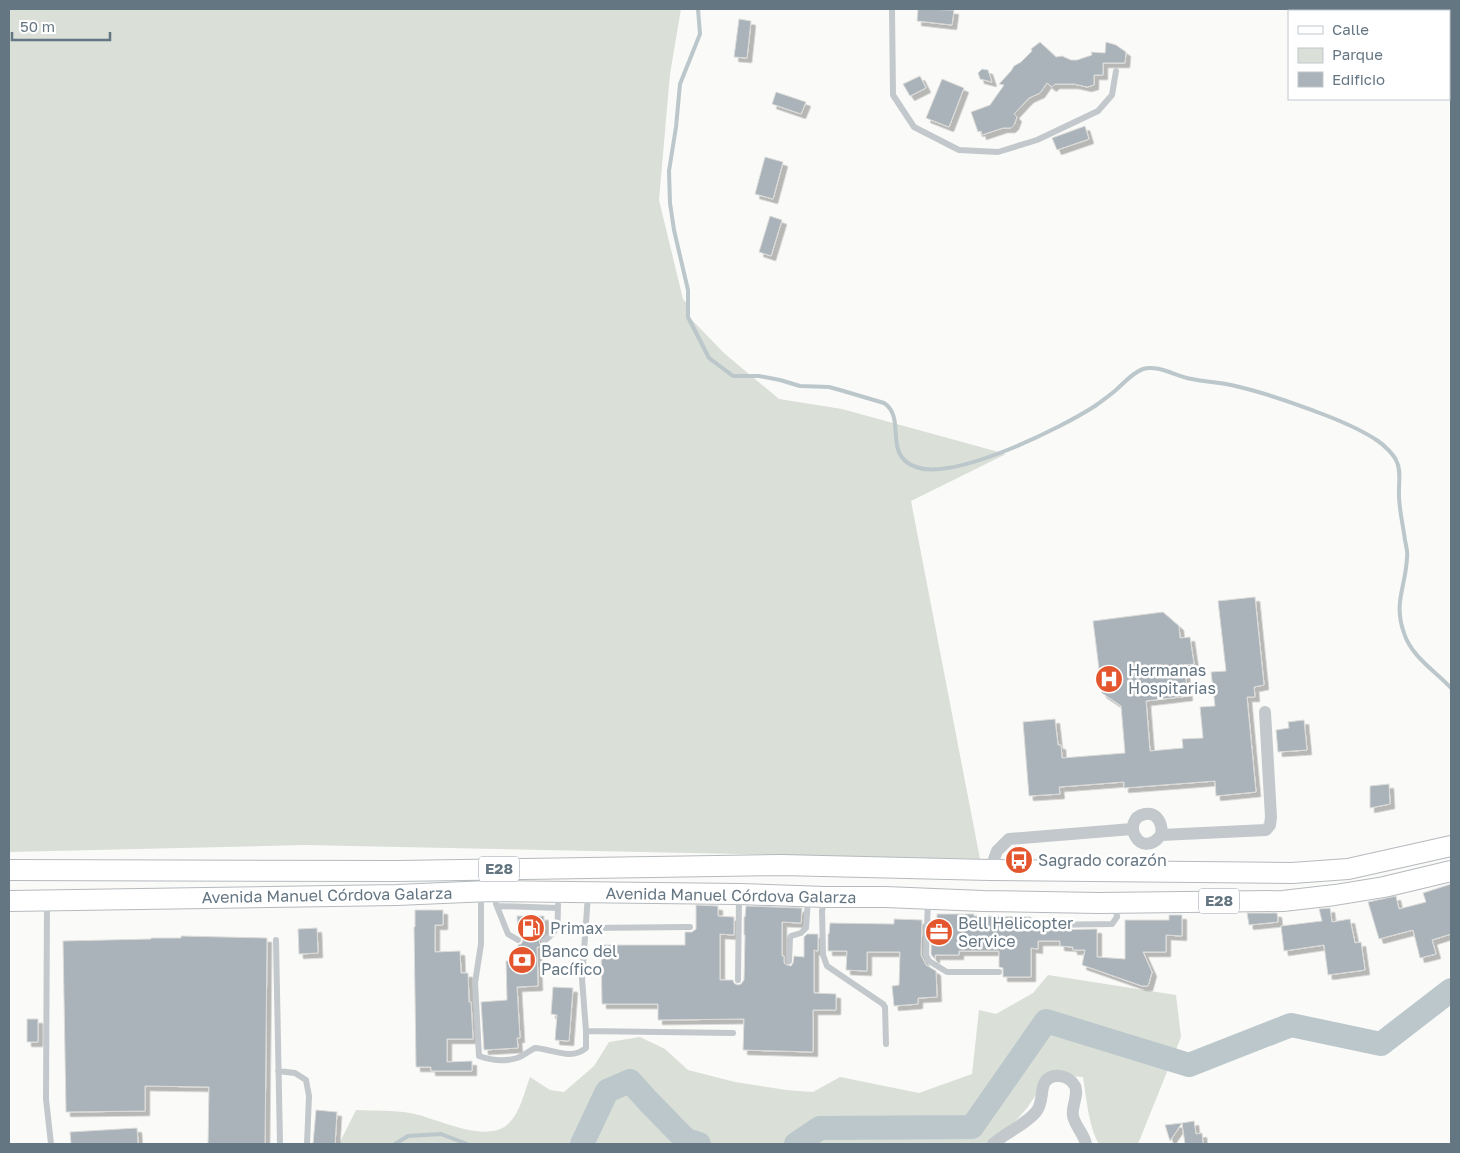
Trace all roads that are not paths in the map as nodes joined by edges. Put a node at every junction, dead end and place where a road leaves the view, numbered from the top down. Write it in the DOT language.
graph roads {
  1 [pos="892,9"];
  2 [pos="1116,71"];
  3 [pos="1265,712"];
  4 [pos="1132,829"];
  5 [pos="1161,835"];
  6 [pos="1451,846"];
  7 [pos="9,870"];
  8 [pos="222,870"];
  9 [pos="990,870"];
  10 [pos="397,871"];
  11 [pos="1451,871"];
  12 [pos="589,892"];
  13 [pos="739,894"];
  14 [pos="397,895"];
  15 [pos="489,896"];
  16 [pos="816,897"];
  17 [pos="222,898"];
  18 [pos="48,899"];
  19 [pos="928,899"];
  20 [pos="9,900"];
  21 [pos="558,900"];
  22 [pos="983,901"];
  23 [pos="1116,902"];
  24 [pos="1042,925"];
  25 [pos="690,927"];
  26 [pos="586,928"];
  27 [pos="276,940"];
  28 [pos="518,940"];
  29 [pos="544,941"];
  30 [pos="789,961"];
  31 [pos="999,972"];
  32 [pos="738,980"];
  33 [pos="586,1031"];
  34 [pos="733,1033"];
  35 [pos="886,1044"];
  36 [pos="278,1071"];
  37 [pos="51,1144"];
  38 [pos="280,1144"];
  39 [pos="307,1144"];
  40 [pos="993,1144"];
  41 [pos="1086,1144"];
  1 -- 2 [label="lane"];
  3 -- 5 [label="street"];
  4 -- 5 [label="street"];
  4 -- 5 [label="street"];
  4 -- 9 [label="street"];
  6 -- 9 [label="main road, Avenida Manuel Córdova Galarza / E28"];
  7 -- 8 [label="main road, Avenida Manuel Córdova Galarza / E28"];
  8 -- 10 [label="main road, Avenida Manuel Córdova Galarza / E28"];
  8 -- 17 [label="main road"];
  9 -- 10 [label="main road, Avenida Manuel Córdova Galarza / E28"];
  9 -- 22 [label="main road"];
  10 -- 14 [label="main road"];
  11 -- 23 [label="main road, Avenida Manuel Córdova Galarza / E28"];
  12 -- 13 [label="main road, Avenida Manuel Córdova Galarza / E28"];
  12 -- 21 [label="main road, Avenida Manuel Córdova Galarza / E28"];
  12 -- 26 [label="lane"];
  13 -- 16 [label="main road, Avenida Manuel Córdova Galarza / E28"];
  13 -- 32 [label="lane"];
  14 -- 15 [label="main road, Avenida Manuel Córdova Galarza / E28"];
  14 -- 17 [label="main road, Avenida Manuel Córdova Galarza / E28"];
  15 -- 21 [label="main road, Avenida Manuel Córdova Galarza / E28"];
  15 -- 28 [label="lane"];
  15 -- 33 [label="lane"];
  16 -- 19 [label="main road, Avenida Manuel Córdova Galarza / E28"];
  16 -- 30 [label="lane"];
  16 -- 35 [label="lane"];
  17 -- 18 [label="main road, Avenida Manuel Córdova Galarza / E28"];
  18 -- 20 [label="main road, Avenida Manuel Córdova Galarza / E28"];
  18 -- 37 [label="lane"];
  19 -- 22 [label="main road, Avenida Manuel Córdova Galarza / E28"];
  19 -- 31 [label="lane"];
  21 -- 29 [label="lane"];
  22 -- 23 [label="main road, Avenida Manuel Córdova Galarza / E28"];
  23 -- 24 [label="lane"];
  25 -- 26 [label="lane"];
  26 -- 33 [label="lane"];
  27 -- 36 [label="lane"];
  33 -- 34 [label="lane"];
  36 -- 38 [label="lane"];
  36 -- 39 [label="lane"];
  40 -- 41 [label="street"];
}
